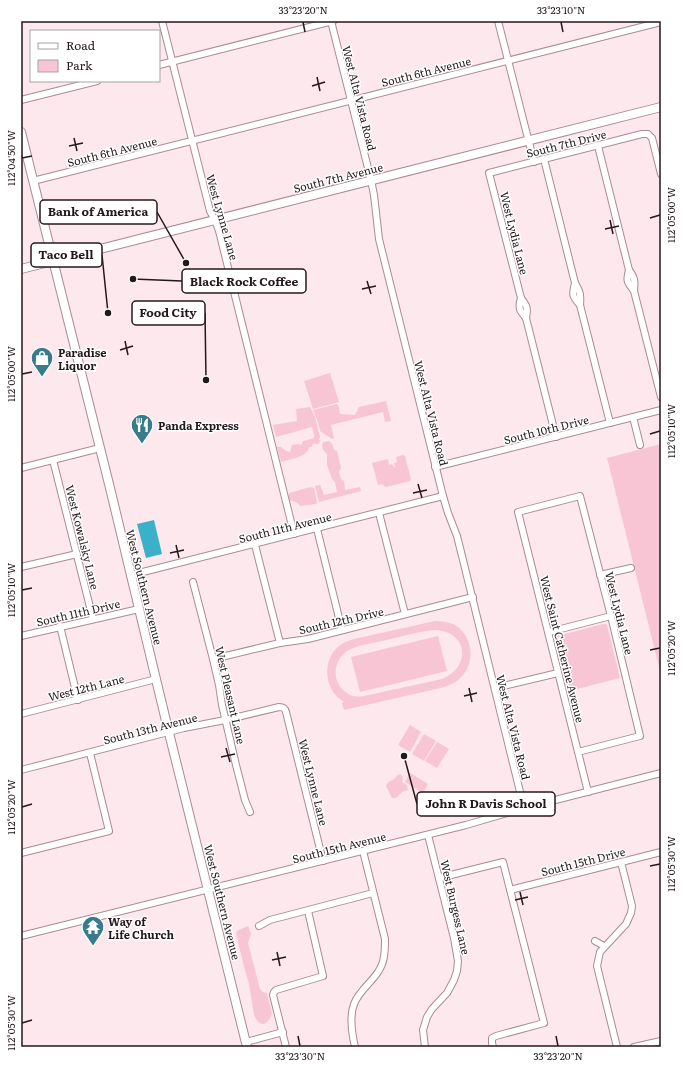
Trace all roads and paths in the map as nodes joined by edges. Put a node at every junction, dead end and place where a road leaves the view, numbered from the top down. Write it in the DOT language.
graph roads {
  1 [pos="162,21"];
  2 [pos="332,21"];
  3 [pos="498,21"];
  4 [pos="661,22"];
  5 [pos="508,61"];
  6 [pos="172,62"];
  7 [pos="160,65"];
  8 [pos="93,82"];
  9 [pos="21,100"];
  10 [pos="350,100"];
  11 [pos="661,107"];
  12 [pos="21,132"];
  13 [pos="529,140"];
  14 [pos="192,141"];
  15 [pos="598,146"];
  16 [pos="544,159"];
  17 [pos="534,162"];
  18 [pos="489,173"];
  19 [pos="661,174"];
  20 [pos="371,180"];
  21 [pos="33,181"];
  22 [pos="215,220"];
  23 [pos="53,261"];
  24 [pos="21,269"];
  25 [pos="661,397"];
  26 [pos="661,410"];
  27 [pos="633,417"];
  28 [pos="610,423"];
  29 [pos="556,437"];
  30 [pos="640,445"];
  31 [pos="100,448"];
  32 [pos="53,460"];
  33 [pos="435,467"];
  34 [pos="21,468"];
  35 [pos="443,496"];
  36 [pos="518,512"];
  37 [pos="379,513"];
  38 [pos="317,529"];
  39 [pos="294,534"];
  40 [pos="255,545"];
  41 [pos="77,554"];
  42 [pos="21,567"];
  43 [pos="631,568"];
  44 [pos="131,575"];
  45 [pos="600,575"];
  46 [pos="193,582"];
  47 [pos="473,598"];
  48 [pos="139,608"];
  49 [pos="405,614"];
  50 [pos="611,616"];
  51 [pos="93,619"];
  52 [pos="60,626"];
  53 [pos="342,630"];
  54 [pos="549,632"];
  55 [pos="21,636"];
  56 [pos="280,643"];
  57 [pos="213,659"];
  58 [pos="558,673"];
  59 [pos="156,679"];
  60 [pos="495,688"];
  61 [pos="78,700"];
  62 [pos="284,708"];
  63 [pos="21,714"];
  64 [pos="226,720"];
  65 [pos="169,732"];
  66 [pos="578,752"];
  67 [pos="90,753"];
  68 [pos="21,770"];
  69 [pos="661,773"];
  70 [pos="588,792"];
  71 [pos="524,808"];
  72 [pos="250,812"];
  73 [pos="428,834"];
  74 [pos="363,851"];
  75 [pos="661,852"];
  76 [pos="21,853"];
  77 [pos="323,861"];
  78 [pos="621,862"];
  79 [pos="439,878"];
  80 [pos="208,890"];
  81 [pos="510,890"];
  82 [pos="373,893"];
  83 [pos="308,911"];
  84 [pos="259,926"];
  85 [pos="21,936"];
  86 [pos="596,941"];
  87 [pos="604,946"];
  88 [pos="283,1032"];
  89 [pos="661,1041"];
  90 [pos="247,1044"];
  91 [pos="650,1045"];
  92 [pos="286,1047"];
  93 [pos="355,1047"];
  94 [pos="425,1047"];
  95 [pos="493,1047"];
  96 [pos="616,1047"];
  97 [pos="634,1047"];
  1 -- 6 [label="street, West Lynne Lane"];
  2 -- 6 [label="street"];
  2 -- 10 [label="street, West Alta Vista Road"];
  3 -- 5 [label="street"];
  4 -- 5 [label="street, South 6th Avenue"];
  5 -- 10 [label="street, South 6th Avenue"];
  5 -- 13 [label="street"];
  6 -- 7 [label="street"];
  6 -- 14 [label="street, West Lynne Lane"];
  8 -- 9 [label="street"];
  10 -- 14 [label="street, South 6th Avenue"];
  10 -- 20 [label="street, West Alta Vista Road"];
  11 -- 13 [label="main road, South 7th Avenue"];
  12 -- 21 [label="main road, West Southern Avenue"];
  13 -- 17 [label="street"];
  13 -- 20 [label="main road, South 7th Avenue"];
  14 -- 21 [label="street, South 6th Avenue"];
  14 -- 22 [label="street, West Lynne Lane"];
  15 -- 16 [label="street, South 7th Drive"];
  15 -- 19 [label="street, South 7th Drive"];
  15 -- 25 [label="street"];
  16 -- 17 [label="street, South 7th Drive"];
  16 -- 28 [label="street"];
  17 -- 18 [label="street, South 7th Drive"];
  18 -- 29 [label="street, West Lydia Lane"];
  20 -- 22 [label="main road, South 7th Avenue"];
  20 -- 33 [label="street, West Alta Vista Road"];
  21 -- 23 [label="main road, West Southern Avenue"];
  22 -- 23 [label="main road, South 7th Avenue"];
  22 -- 39 [label="street, West Lynne Lane"];
  23 -- 24 [label="main road, South 7th Avenue"];
  23 -- 31 [label="main road, West Southern Avenue"];
  26 -- 27 [label="street, South 10th Drive"];
  27 -- 28 [label="street, South 10th Drive"];
  27 -- 30 [label="street"];
  28 -- 29 [label="street, South 10th Drive"];
  29 -- 33 [label="street, South 10th Drive"];
  31 -- 32 [label="street"];
  31 -- 44 [label="main road, West Southern Avenue"];
  32 -- 34 [label="street"];
  32 -- 41 [label="street, West Kowalsky Lane"];
  33 -- 35 [label="street, West Alta Vista Road"];
  35 -- 37 [label="street, South 11th Avenue"];
  35 -- 47 [label="street, West Alta Vista Road"];
  36 -- 45 [label="street, West Lydia Lane"];
  36 -- 54 [label="street, West Saint Catherine Avenue"];
  37 -- 38 [label="street, South 11th Avenue"];
  37 -- 49 [label="street"];
  38 -- 39 [label="street, South 11th Avenue"];
  38 -- 53 [label="street"];
  39 -- 40 [label="street, South 11th Avenue"];
  40 -- 44 [label="street, South 11th Avenue"];
  40 -- 56 [label="street"];
  41 -- 42 [label="street"];
  41 -- 51 [label="street, West Kowalsky Lane"];
  43 -- 45 [label="street"];
  44 -- 48 [label="main road, West Southern Avenue"];
  45 -- 50 [label="street, West Lydia Lane"];
  46 -- 57 [label="street, West Pleasant Lane"];
  47 -- 49 [label="street, South 12th Drive"];
  47 -- 60 [label="street, West Alta Vista Road"];
  48 -- 51 [label="street, South 11th Drive"];
  48 -- 59 [label="main road, West Southern Avenue"];
  49 -- 53 [label="street, South 12th Drive"];
  50 -- 54 [label="street"];
  50 -- 66 [label="street, West Lydia Lane"];
  51 -- 52 [label="street, South 11th Drive"];
  52 -- 55 [label="street, South 11th Drive"];
  52 -- 61 [label="street"];
  53 -- 56 [label="street, South 12th Drive"];
  54 -- 58 [label="street, West Saint Catherine Avenue"];
  56 -- 57 [label="street, South 12th Drive"];
  57 -- 64 [label="street, West Pleasant Lane"];
  58 -- 60 [label="street"];
  58 -- 66 [label="street, West Saint Catherine Avenue"];
  59 -- 61 [label="street, West 12th Lane"];
  59 -- 65 [label="main road, West Southern Avenue"];
  60 -- 71 [label="street, West Alta Vista Road"];
  61 -- 63 [label="street, West 12th Lane"];
  62 -- 64 [label="street, South 13th Avenue"];
  62 -- 77 [label="street, West Lynne Lane"];
  64 -- 65 [label="street, South 13th Avenue"];
  64 -- 72 [label="street, West Pleasant Lane"];
  65 -- 67 [label="street, South 13th Avenue"];
  65 -- 80 [label="main road, West Southern Avenue"];
  66 -- 70 [label="street, West Saint Catherine Avenue"];
  67 -- 68 [label="street, South 13th Avenue"];
  67 -- 76 [label="street"];
  69 -- 70 [label="street, South 15th Avenue"];
  70 -- 71 [label="street, South 15th Avenue"];
  71 -- 73 [label="street, South 15th Avenue"];
  73 -- 74 [label="street, South 15th Avenue"];
  73 -- 79 [label="street, West Burgess Lane"];
  74 -- 77 [label="street, South 15th Avenue"];
  74 -- 82 [label="street"];
  75 -- 78 [label="street, South 15th Drive"];
  77 -- 80 [label="street, South 15th Avenue"];
  78 -- 81 [label="street, South 15th Drive"];
  78 -- 87 [label="street"];
  79 -- 81 [label="street"];
  79 -- 94 [label="street, West Burgess Lane"];
  80 -- 85 [label="street, South 15th Avenue"];
  80 -- 90 [label="main road, West Southern Avenue"];
  81 -- 95 [label="street"];
  82 -- 83 [label="street"];
  82 -- 93 [label="street"];
  83 -- 84 [label="street"];
  83 -- 88 [label="street"];
  86 -- 87 [label="street"];
  87 -- 96 [label="street"];
  88 -- 90 [label="street"];
  88 -- 92 [label="street"];
  89 -- 91 [label="street"];
  91 -- 97 [label="street"];
}
